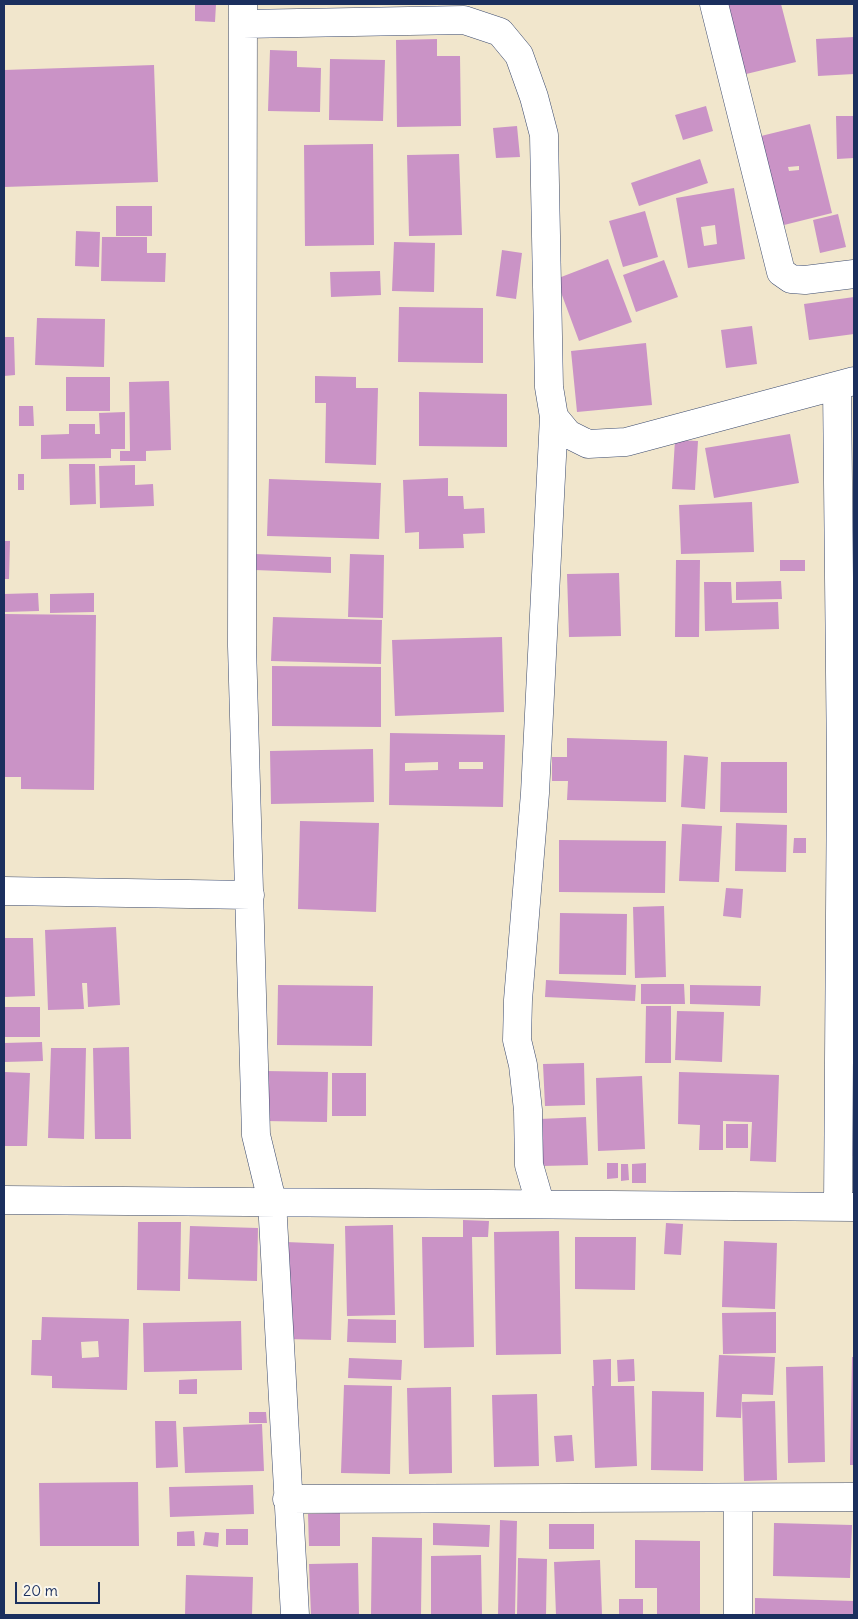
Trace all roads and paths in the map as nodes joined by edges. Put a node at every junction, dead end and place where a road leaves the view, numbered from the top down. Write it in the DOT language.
graph roads {
  1 [pos="714,4"];
  2 [pos="243,14"];
  3 [pos="854,274"];
  4 [pos="846,384"];
  5 [pos="554,417"];
  6 [pos="848,767"];
  7 [pos="4,891"];
  8 [pos="250,895"];
  9 [pos="4,1200"];
  10 [pos="272,1201"];
  11 [pos="540,1203"];
  12 [pos="846,1206"];
  13 [pos="854,1497"];
  14 [pos="738,1498"];
  15 [pos="287,1499"];
  16 [pos="295,1615"];
  17 [pos="738,1615"];
  1 -- 3 [label="street"];
  2 -- 5 [label="street"];
  2 -- 8 [label="street"];
  4 -- 5 [label="street"];
  4 -- 6 [label="street"];
  5 -- 11 [label="street"];
  6 -- 12 [label="street"];
  7 -- 8 [label="street"];
  8 -- 10 [label="street"];
  9 -- 10 [label="street"];
  10 -- 11 [label="street"];
  10 -- 15 [label="street"];
  11 -- 12 [label="street"];
  13 -- 14 [label="street"];
  14 -- 15 [label="street"];
  14 -- 17 [label="street"];
  15 -- 16 [label="street"];
}
